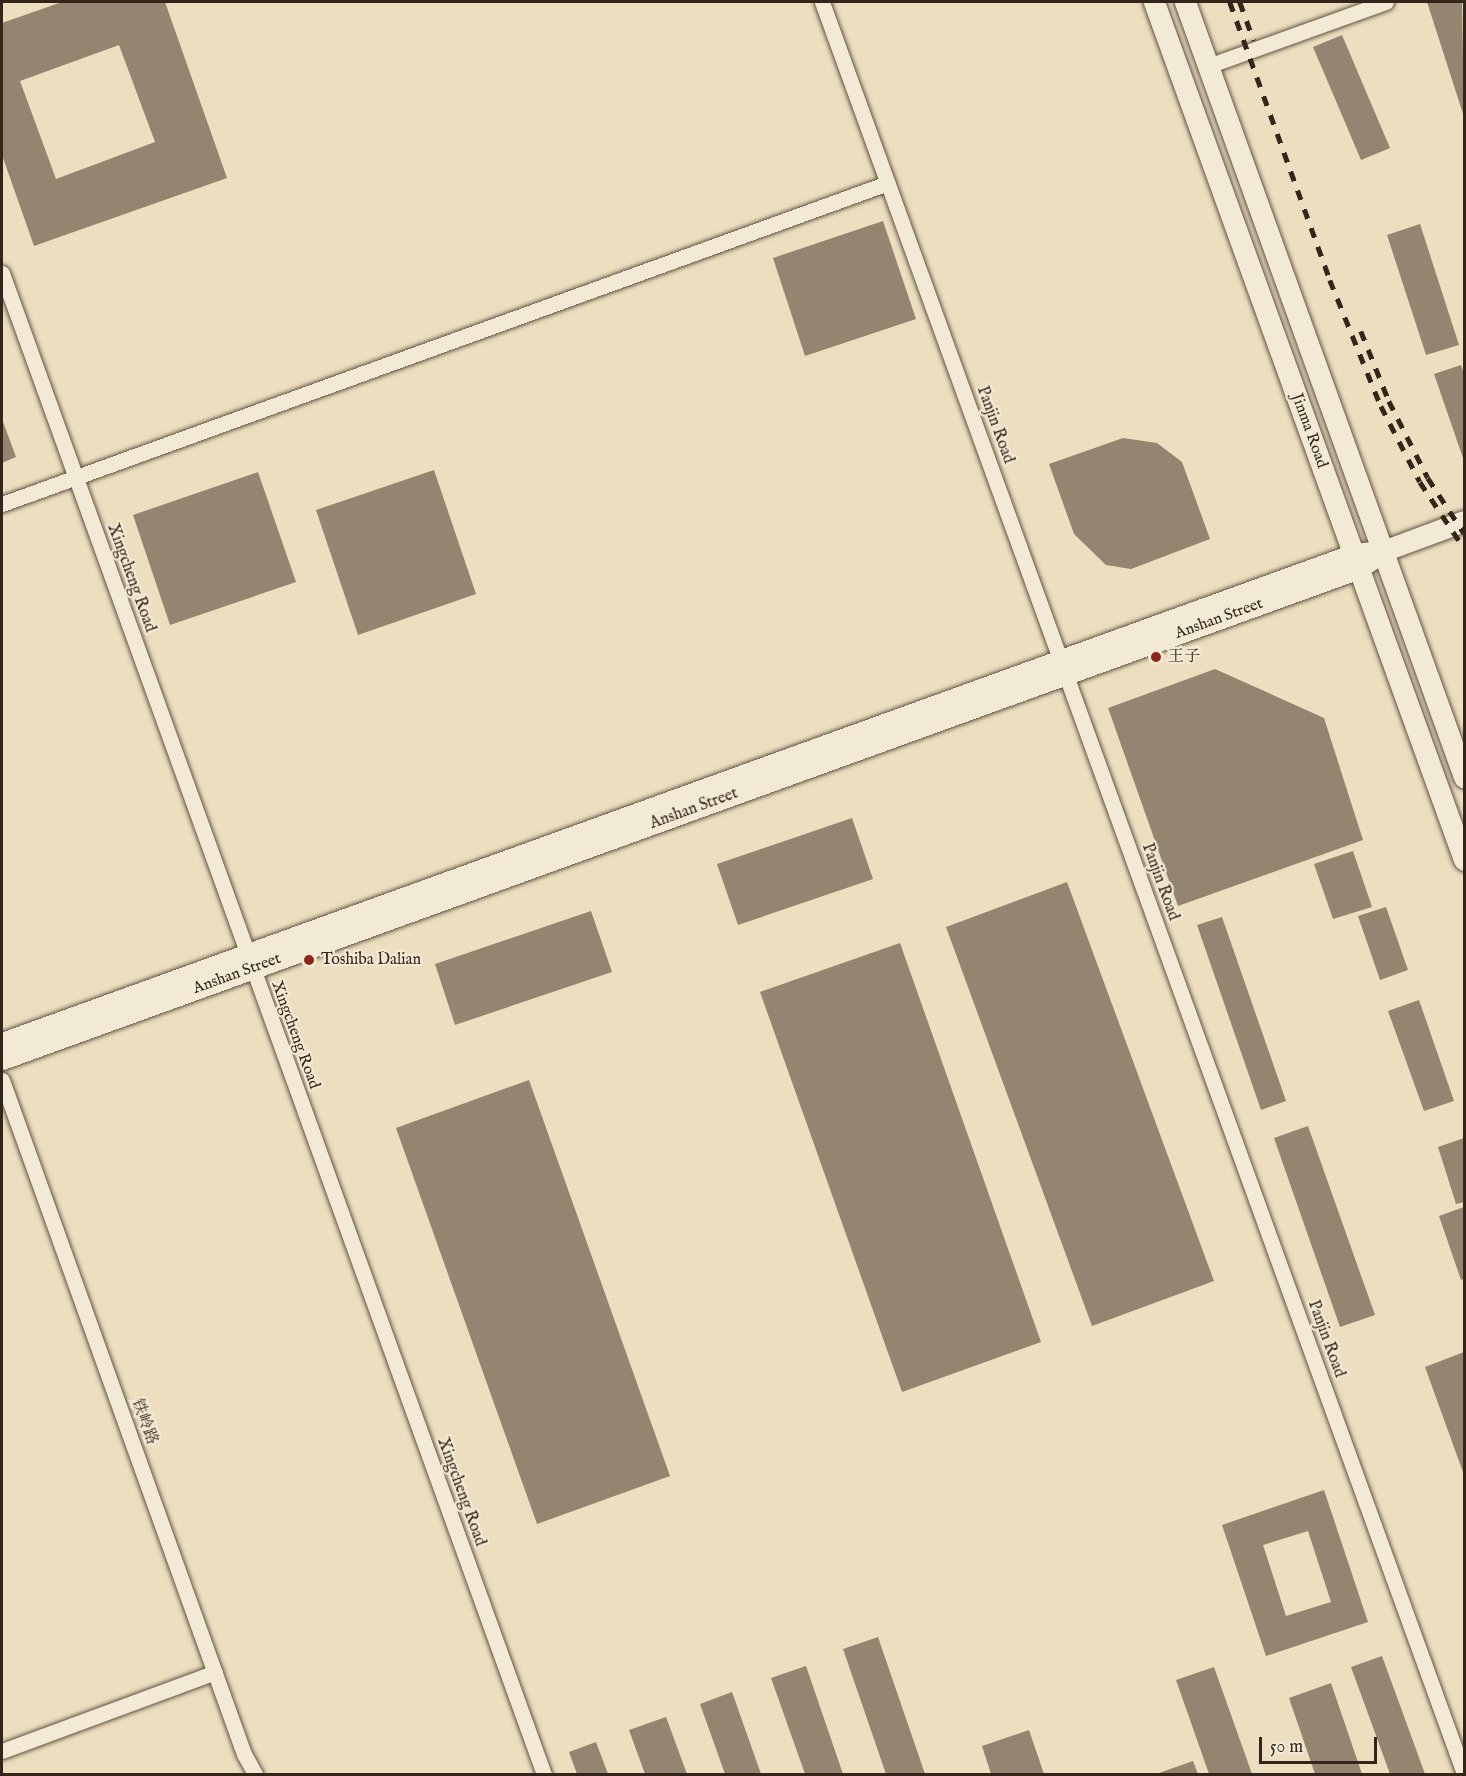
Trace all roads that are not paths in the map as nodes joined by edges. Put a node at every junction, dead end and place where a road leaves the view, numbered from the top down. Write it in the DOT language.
graph roads {
  1 [pos="822,2"];
  2 [pos="1154,2"];
  3 [pos="1185,2"];
  4 [pos="1386,2"];
  5 [pos="1208,66"];
  6 [pos="888,183"];
  7 [pos="2,273"];
  8 [pos="75,478"];
  9 [pos="2,504"];
  10 [pos="1464,521"];
  11 [pos="1383,551"];
  12 [pos="1356,561"];
  13 [pos="1063,667"];
  14 [pos="1464,777"];
  15 [pos="1464,860"];
  16 [pos="250,961"];
  17 [pos="2,1043"];
  18 [pos="2,1059"];
  19 [pos="2,1080"];
  20 [pos="215,1672"];
  21 [pos="2,1751"];
  22 [pos="255,1774"];
  23 [pos="544,1774"];
  24 [pos="1464,1774"];
  1 -- 6 [label="street, Panjin Road"];
  2 -- 12 [label="street, Jinma Road"];
  3 -- 5 [label="street, Jinma Road"];
  4 -- 5 [label="street"];
  5 -- 11 [label="street, Jinma Road"];
  6 -- 8 [label="street"];
  6 -- 13 [label="street, Panjin Road"];
  7 -- 8 [label="street, Xingcheng Road"];
  8 -- 9 [label="street"];
  8 -- 16 [label="street, Xingcheng Road"];
  10 -- 11 [label="street, Anshan Street"];
  11 -- 12 [label="street, Anshan Street"];
  11 -- 14 [label="street, Jinma Road"];
  12 -- 13 [label="street, Anshan Street"];
  12 -- 15 [label="street, Jinma Road"];
  13 -- 16 [label="street, Anshan Street"];
  13 -- 24 [label="street, Panjin Road"];
  16 -- 17 [label="street, Anshan Street"];
  16 -- 18 [label="street, Anshan Street"];
  16 -- 23 [label="street, Xingcheng Road"];
  19 -- 20 [label="street, 铁岭路"];
  20 -- 21 [label="street"];
  20 -- 22 [label="street, 铁岭路"];
}
